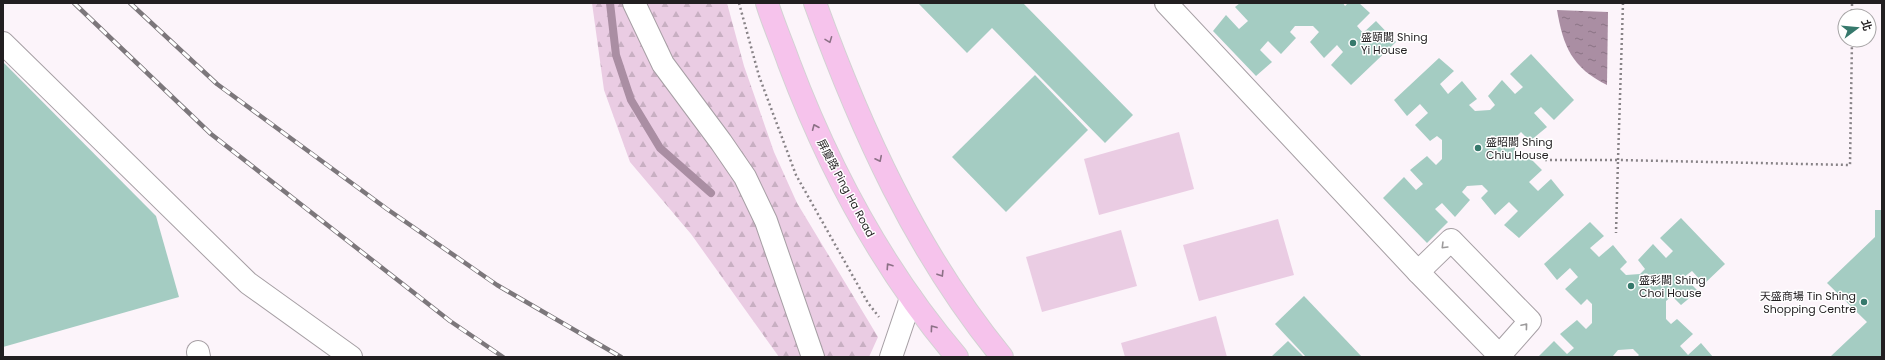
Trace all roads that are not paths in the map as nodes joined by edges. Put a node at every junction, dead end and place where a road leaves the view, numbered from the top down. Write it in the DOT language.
graph roads {
  1 [pos="634,3"];
  2 [pos="767,3"];
  3 [pos="815,3"];
  4 [pos="1166,3"];
  5 [pos="3,43"];
  6 [pos="1418,272"];
  7 [pos="911,298"];
  8 [pos="1501,356"];
  9 [pos="351,357"];
  10 [pos="813,357"];
  11 [pos="891,357"];
  12 [pos="957,357"];
  13 [pos="1002,357"];
  1 -- 10 [label="street"];
  7 -- 2 [label="main road, 屏廈路 Ping Ha Road, one-way"];
  3 -- 13 [label="main road, one-way"];
  4 -- 6 [label="street"];
  5 -- 9 [label="street"];
  6 -- 8 [label="street"];
  8 -- 6 [label="street, one-way"];
  7 -- 11 [label="street"];
  12 -- 7 [label="main road, 屏廈路 Ping Ha Road, one-way"];
}
